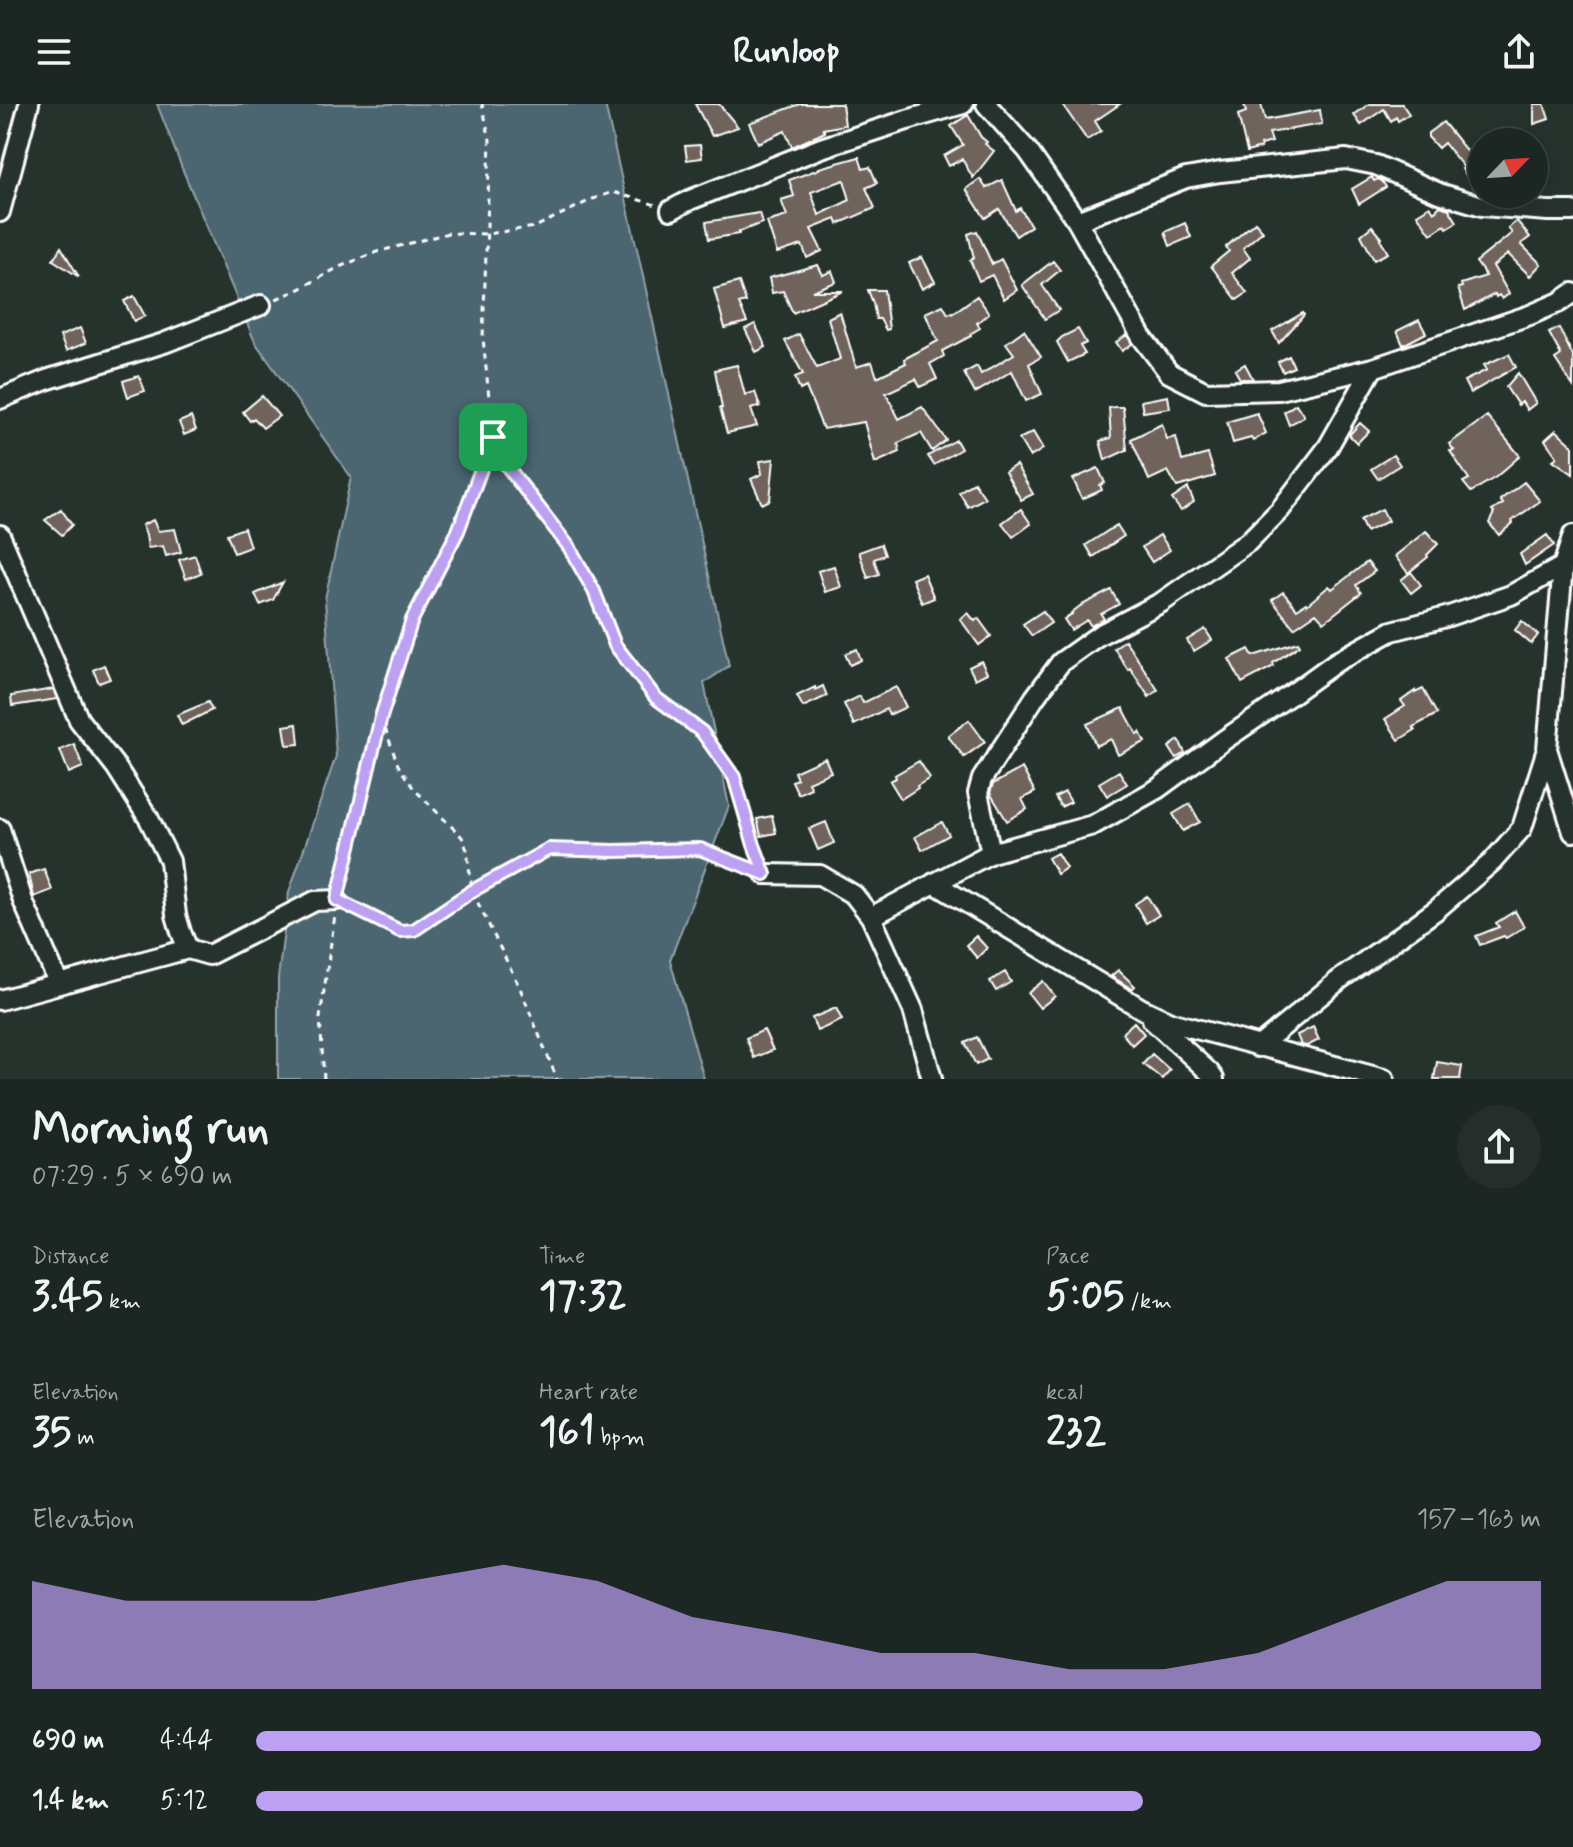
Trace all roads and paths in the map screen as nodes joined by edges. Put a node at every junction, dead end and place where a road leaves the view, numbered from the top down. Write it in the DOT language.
graph roads {
  1 [pos="29,104"];
  2 [pos="482,104"];
  3 [pos="963,104"];
  4 [pos="986,104"];
  5 [pos="671,210"];
  6 [pos="1573,211"];
  7 [pos="0,212"];
  8 [pos="1077,221"];
  9 [pos="487,234"];
  10 [pos="1573,293"];
  11 [pos="261,305"];
  12 [pos="1373,368"];
  13 [pos="0,399"];
  14 [pos="493,437"];
  15 [pos="1573,535"];
  16 [pos="2,546"];
  17 [pos="1563,566"];
  18 [pos="381,717"];
  19 [pos="1547,749"];
  20 [pos="0,829"];
  21 [pos="1573,832"];
  22 [pos="991,853"];
  23 [pos="765,874"];
  24 [pos="934,883"];
  25 [pos="472,891"];
  26 [pos="337,900"];
  27 [pos="871,917"];
  28 [pos="188,949"];
  29 [pos="59,984"];
  30 [pos="0,1000"];
  31 [pos="1142,1009"];
  32 [pos="1258,1047"];
  33 [pos="324,1079"];
  34 [pos="557,1079"];
  35 [pos="932,1079"];
  36 [pos="1214,1079"];
  37 [pos="1384,1079"];
  1 -- 7 [label="street"];
  2 -- 9 [label="path"];
  3 -- 5 [label="street"];
  4 -- 8 [label="street"];
  5 -- 9 [label="path"];
  6 -- 8 [label="street"];
  8 -- 12 [label="street"];
  9 -- 11 [label="path"];
  9 -- 14 [label="path"];
  10 -- 12 [label="street"];
  11 -- 13 [label="street"];
  12 -- 22 [label="street"];
  14 -- 18 [label="path"];
  14 -- 23 [label="path"];
  15 -- 17 [label="street"];
  16 -- 28 [label="street"];
  17 -- 19 [label="street"];
  17 -- 22 [label="street"];
  18 -- 25 [label="path"];
  18 -- 26 [label="path"];
  19 -- 21 [label="street"];
  19 -- 32 [label="street"];
  20 -- 29 [label="street"];
  22 -- 24 [label="street"];
  23 -- 25 [label="path"];
  23 -- 27 [label="street"];
  24 -- 27 [label="street"];
  24 -- 31 [label="street"];
  25 -- 26 [label="path"];
  25 -- 34 [label="path"];
  26 -- 28 [label="street"];
  26 -- 33 [label="path"];
  27 -- 35 [label="street"];
  28 -- 29 [label="street"];
  29 -- 30 [label="street"];
  31 -- 32 [label="street"];
  31 -- 36 [label="street"];
  32 -- 37 [label="street"];
}
